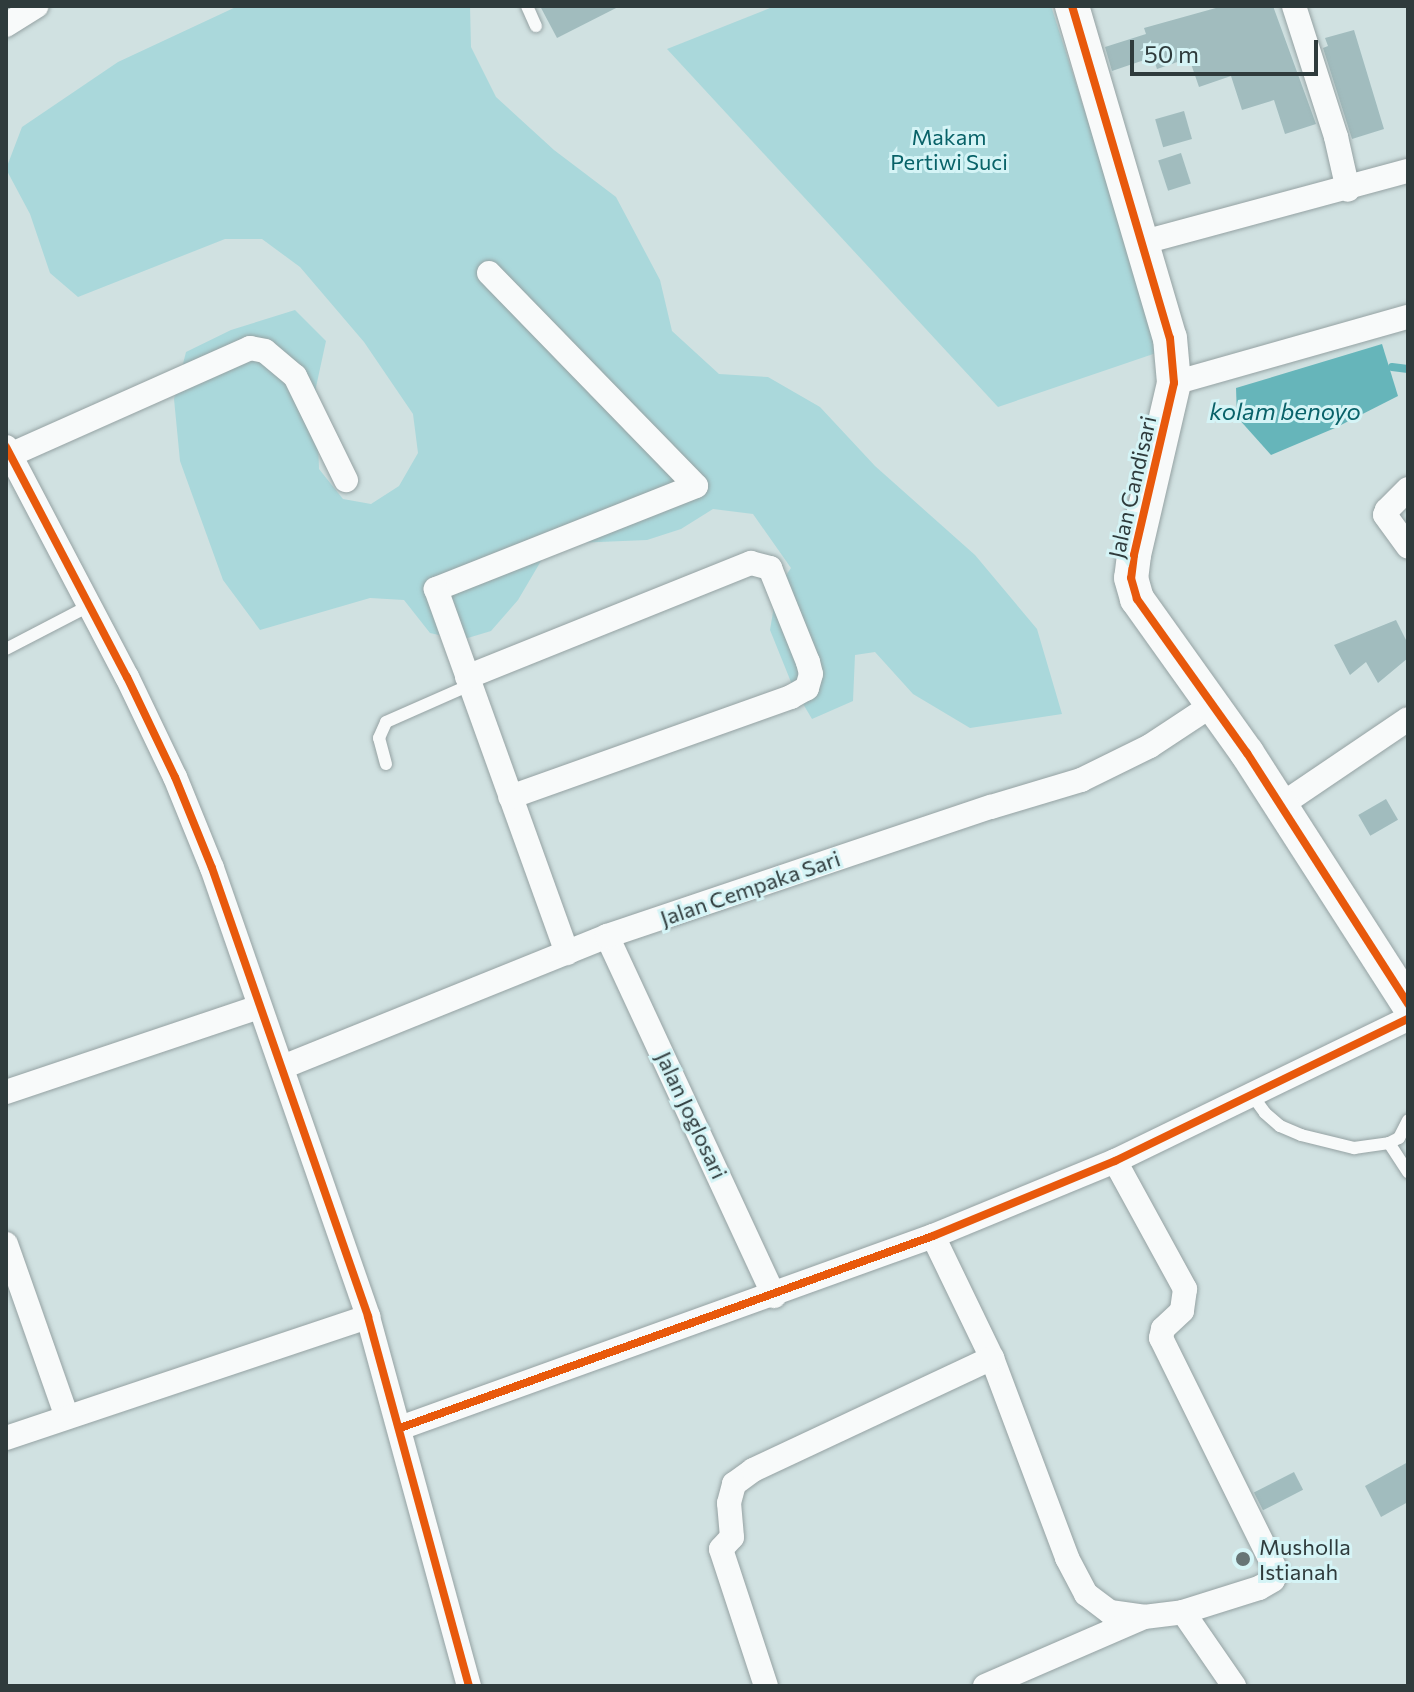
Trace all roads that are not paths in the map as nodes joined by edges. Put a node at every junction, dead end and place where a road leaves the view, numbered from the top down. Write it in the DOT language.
graph roads {
  1 [pos="37,6"];
  2 [pos="527,6"];
  3 [pos="1072,6"];
  4 [pos="1294,6"];
  5 [pos="6,25"];
  6 [pos="536,26"];
  7 [pos="1408,171"];
  8 [pos="1348,190"];
  9 [pos="1144,242"];
  10 [pos="489,273"];
  11 [pos="1408,317"];
  12 [pos="1174,383"];
  13 [pos="8,451"];
  14 [pos="346,480"];
  15 [pos="1408,489"];
  16 [pos="1408,547"];
  17 [pos="89,606"];
  18 [pos="6,649"];
  19 [pos="468,681"];
  20 [pos="1212,705"];
  21 [pos="1408,719"];
  22 [pos="386,764"];
  23 [pos="510,797"];
  24 [pos="1281,805"];
  25 [pos="607,936"];
  26 [pos="567,953"];
  27 [pos="1408,1004"];
  28 [pos="259,1007"];
  29 [pos="1408,1019"];
  30 [pos="283,1067"];
  31 [pos="6,1092"];
  32 [pos="1252,1095"];
  33 [pos="1408,1120"];
  34 [pos="1389,1143"];
  35 [pos="1115,1161"];
  36 [pos="1408,1172"];
  37 [pos="933,1236"];
  38 [pos="6,1244"];
  39 [pos="774,1296"];
  40 [pos="368,1317"];
  41 [pos="992,1358"];
  42 [pos="67,1417"];
  43 [pos="400,1428"];
  44 [pos="6,1438"];
  45 [pos="1183,1612"];
  46 [pos="1144,1617"];
  47 [pos="469,1686"];
  48 [pos="766,1686"];
  49 [pos="986,1686"];
  50 [pos="1234,1686"];
  1 -- 5 [label="street"];
  2 -- 6 [label="lane"];
  3 -- 9 [label="street, Jalan Candisari"];
  4 -- 8 [label="street"];
  7 -- 8 [label="street"];
  8 -- 9 [label="street"];
  9 -- 12 [label="street, Jalan Candisari"];
  10 -- 19 [label="street"];
  11 -- 12 [label="street"];
  12 -- 20 [label="street, Jalan Candisari"];
  13 -- 14 [label="street"];
  13 -- 17 [label="street"];
  15 -- 16 [label="street"];
  17 -- 18 [label="lane"];
  17 -- 28 [label="street"];
  19 -- 22 [label="lane"];
  19 -- 23 [label="street"];
  19 -- 23 [label="street"];
  20 -- 24 [label="street, Jalan Candisari"];
  20 -- 25 [label="street, Jalan Cempaka Sari"];
  21 -- 24 [label="street"];
  23 -- 26 [label="street"];
  24 -- 27 [label="street, Jalan Candisari"];
  25 -- 26 [label="street, Jalan Cempaka Sari"];
  25 -- 39 [label="street, Jalan Joglosari"];
  26 -- 30 [label="street, Jalan Cempaka Sari"];
  28 -- 30 [label="street"];
  28 -- 31 [label="street"];
  29 -- 32 [label="street"];
  30 -- 40 [label="street"];
  32 -- 34 [label="lane"];
  32 -- 35 [label="street"];
  33 -- 34 [label="lane"];
  34 -- 36 [label="lane"];
  35 -- 37 [label="street"];
  35 -- 45 [label="street"];
  37 -- 39 [label="street"];
  37 -- 41 [label="street"];
  38 -- 42 [label="street"];
  39 -- 43 [label="street"];
  40 -- 42 [label="street"];
  40 -- 43 [label="street"];
  41 -- 46 [label="street"];
  41 -- 48 [label="street"];
  42 -- 44 [label="street"];
  43 -- 47 [label="street"];
  45 -- 46 [label="street"];
  45 -- 50 [label="street"];
  46 -- 49 [label="street"];
}
